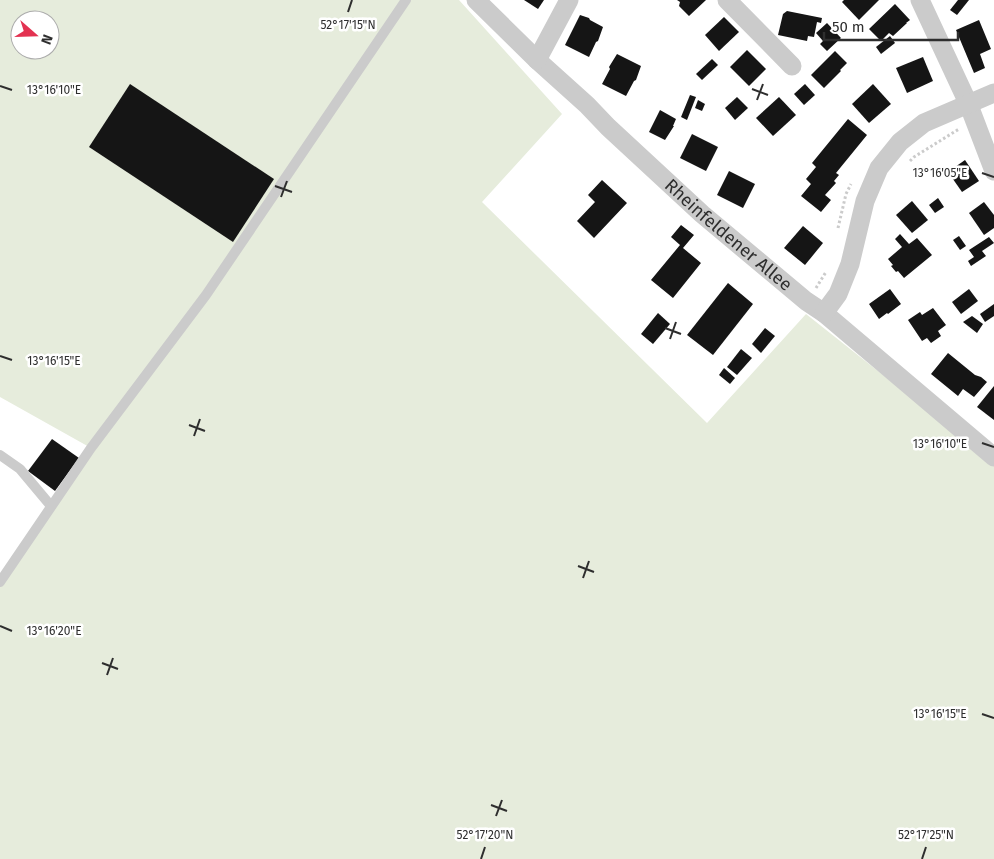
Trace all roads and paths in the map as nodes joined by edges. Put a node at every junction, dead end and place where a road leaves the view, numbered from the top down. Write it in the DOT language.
graph roads {
  1 [pos="406,0"];
  2 [pos="476,0"];
  3 [pos="569,0"];
  4 [pos="727,0"];
  5 [pos="920,0"];
  6 [pos="537,60"];
  7 [pos="792,66"];
  8 [pos="994,93"];
  9 [pos="972,112"];
  10 [pos="908,163"];
  11 [pos="994,171"];
  12 [pos="824,313"];
  13 [pos="0,455"];
  14 [pos="994,457"];
  15 [pos="51,506"];
  16 [pos="0,582"];
  1 -- 15 [label="lane"];
  2 -- 6 [label="street, Rheinfeldener Allee"];
  3 -- 6 [label="street"];
  4 -- 7 [label="street"];
  5 -- 9 [label="street"];
  6 -- 12 [label="street, Rheinfeldener Allee"];
  8 -- 9 [label="street"];
  9 -- 10 [label="path"];
  9 -- 11 [label="street"];
  9 -- 12 [label="street"];
  12 -- 14 [label="street, Rheinfeldener Allee"];
  13 -- 15 [label="lane"];
  15 -- 16 [label="lane"];
}
